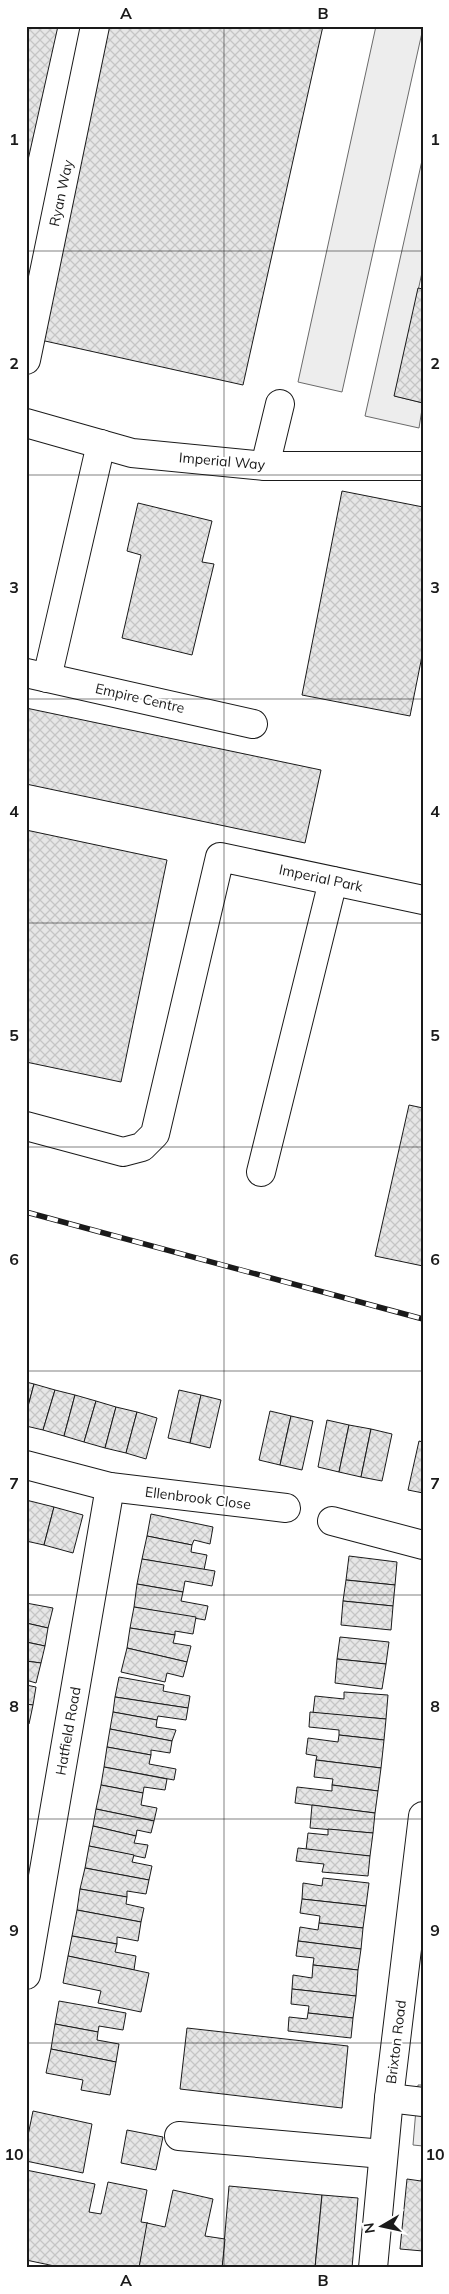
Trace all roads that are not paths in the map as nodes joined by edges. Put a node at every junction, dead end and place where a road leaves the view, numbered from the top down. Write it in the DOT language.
graph roads {
  1 [pos="95,26"];
  2 [pos="26,360"];
  3 [pos="280,404"];
  4 [pos="26,423"];
  5 [pos="101,444"];
  6 [pos="266,466"];
  7 [pos="423,466"];
  8 [pos="36,675"];
  9 [pos="253,724"];
  10 [pos="333,880"];
  11 [pos="423,900"];
  12 [pos="26,1126"];
  13 [pos="261,1172"];
  14 [pos="26,1465"];
  15 [pos="110,1487"];
  16 [pos="286,1508"];
  17 [pos="332,1521"];
  18 [pos="423,1545"];
  19 [pos="423,1816"];
  20 [pos="26,1975"];
  21 [pos="389,2098"];
  22 [pos="423,2102"];
  23 [pos="179,2136"];
  24 [pos="384,2154"];
  25 [pos="372,2268"];
  1 -- 2 [label="street, Ryan Way"];
  3 -- 6 [label="street"];
  4 -- 5 [label="street, Imperial Way"];
  5 -- 6 [label="street, Imperial Way"];
  5 -- 8 [label="street"];
  6 -- 7 [label="street, Imperial Way"];
  8 -- 9 [label="street, Empire Centre"];
  10 -- 11 [label="street, Imperial Park"];
  10 -- 12 [label="street, Imperial Park"];
  10 -- 13 [label="street"];
  14 -- 15 [label="street, Ellenbrook Close"];
  15 -- 16 [label="street, Ellenbrook Close"];
  15 -- 20 [label="street, Hatfield Road"];
  17 -- 18 [label="street"];
  19 -- 21 [label="street, Brixton Road"];
  21 -- 22 [label="street"];
  21 -- 24 [label="street, Brixton Road"];
  23 -- 24 [label="street"];
  24 -- 25 [label="street, Brixton Road"];
}
